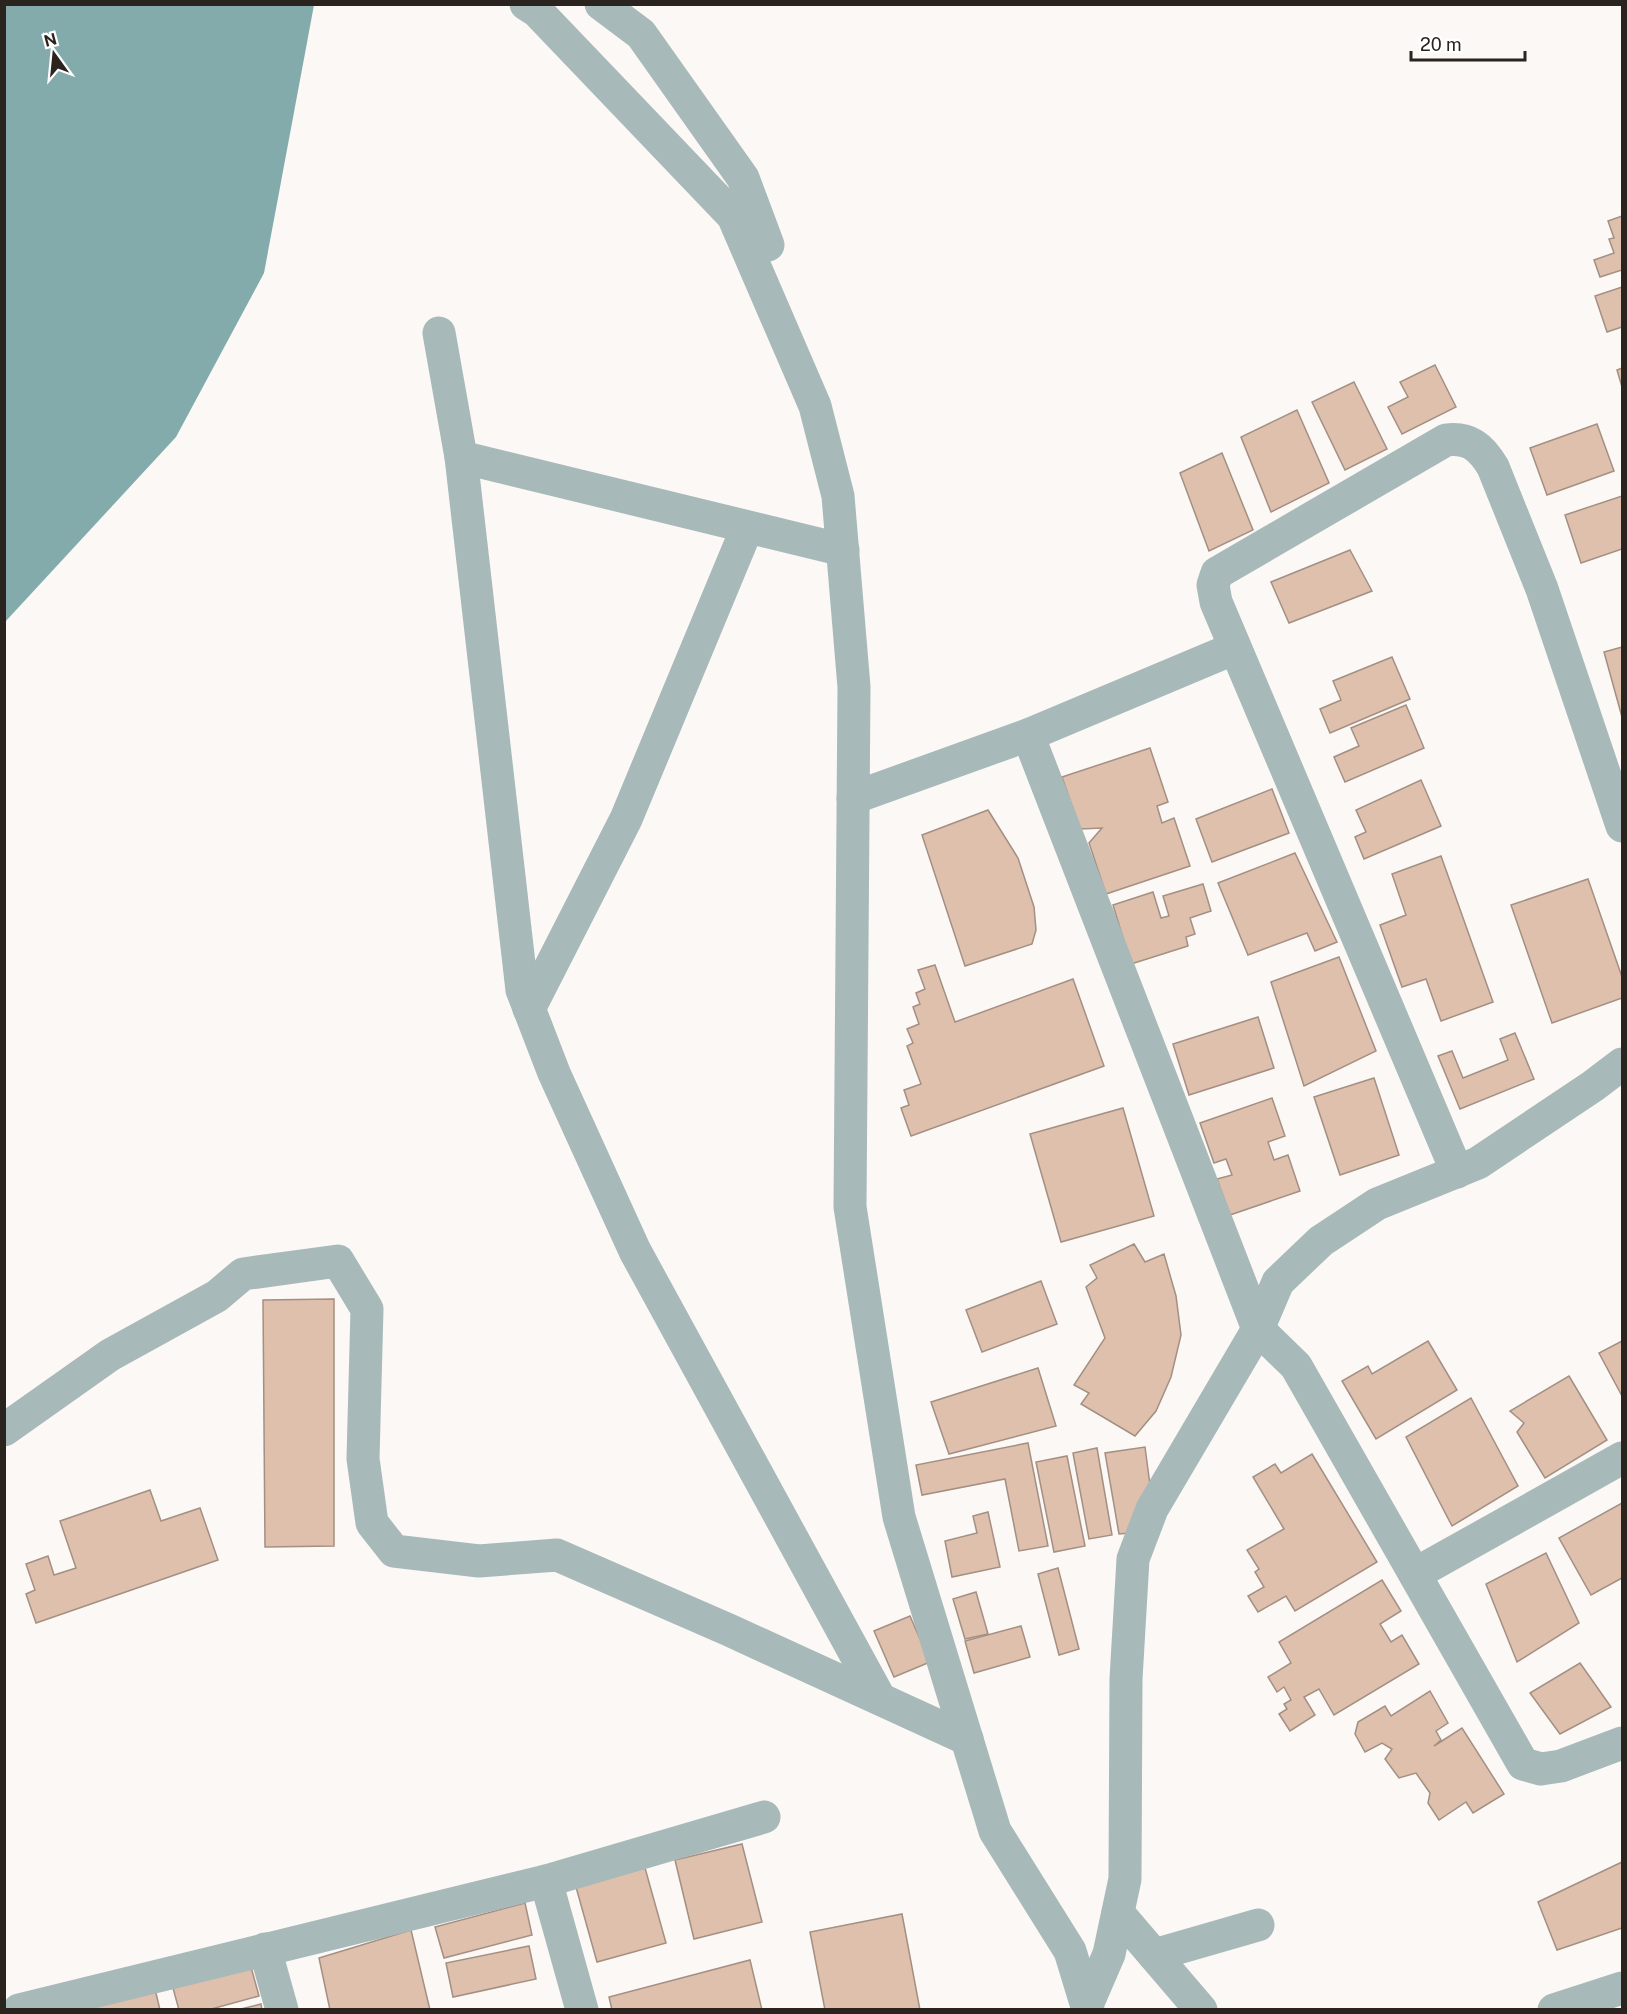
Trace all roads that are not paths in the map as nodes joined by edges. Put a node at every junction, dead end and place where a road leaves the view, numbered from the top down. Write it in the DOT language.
graph roads {
  1 [pos="526,4"];
  2 [pos="601,4"];
  3 [pos="439,333"];
  4 [pos="814,406"];
  5 [pos="461,458"];
  6 [pos="747,528"];
  7 [pos="843,550"];
  8 [pos="1235,648"];
  9 [pos="1028,735"];
  10 [pos="853,798"];
  11 [pos="1623,826"];
  12 [pos="529,1009"];
  13 [pos="1623,1064"];
  14 [pos="1456,1172"];
  15 [pos="1258,1329"];
  16 [pos="4,1430"];
  17 [pos="1623,1458"];
  18 [pos="1415,1574"];
  19 [pos="880,1699"];
  20 [pos="967,1739"];
  21 [pos="1623,1743"];
  22 [pos="764,1817"];
  23 [pos="546,1881"];
  24 [pos="1119,1913"];
  25 [pos="1258,1925"];
  26 [pos="265,1949"];
  27 [pos="1154,1955"];
  28 [pos="1623,1988"];
  29 [pos="1087,2007"];
  30 [pos="19,2010"];
  31 [pos="282,2010"];
  32 [pos="582,2010"];
  33 [pos="1201,2010"];
  34 [pos="1554,2010"];
  1 -- 4 [label="street"];
  2 -- 4 [label="street"];
  3 -- 5 [label="street"];
  4 -- 7 [label="street"];
  5 -- 6 [label="street"];
  5 -- 12 [label="street"];
  6 -- 7 [label="street"];
  6 -- 12 [label="street"];
  7 -- 10 [label="street"];
  8 -- 9 [label="street"];
  8 -- 11 [label="street"];
  8 -- 14 [label="street"];
  9 -- 10 [label="street"];
  9 -- 15 [label="street"];
  10 -- 20 [label="street"];
  12 -- 19 [label="street"];
  13 -- 14 [label="street"];
  14 -- 15 [label="street"];
  15 -- 18 [label="street"];
  15 -- 24 [label="street"];
  16 -- 19 [label="street"];
  17 -- 18 [label="street"];
  18 -- 21 [label="street"];
  19 -- 20 [label="street"];
  20 -- 29 [label="street"];
  22 -- 23 [label="street"];
  23 -- 26 [label="street"];
  23 -- 32 [label="street"];
  24 -- 27 [label="street"];
  24 -- 29 [label="street"];
  25 -- 27 [label="street"];
  26 -- 30 [label="street"];
  26 -- 31 [label="street"];
  27 -- 33 [label="street"];
  28 -- 34 [label="street"];
}
